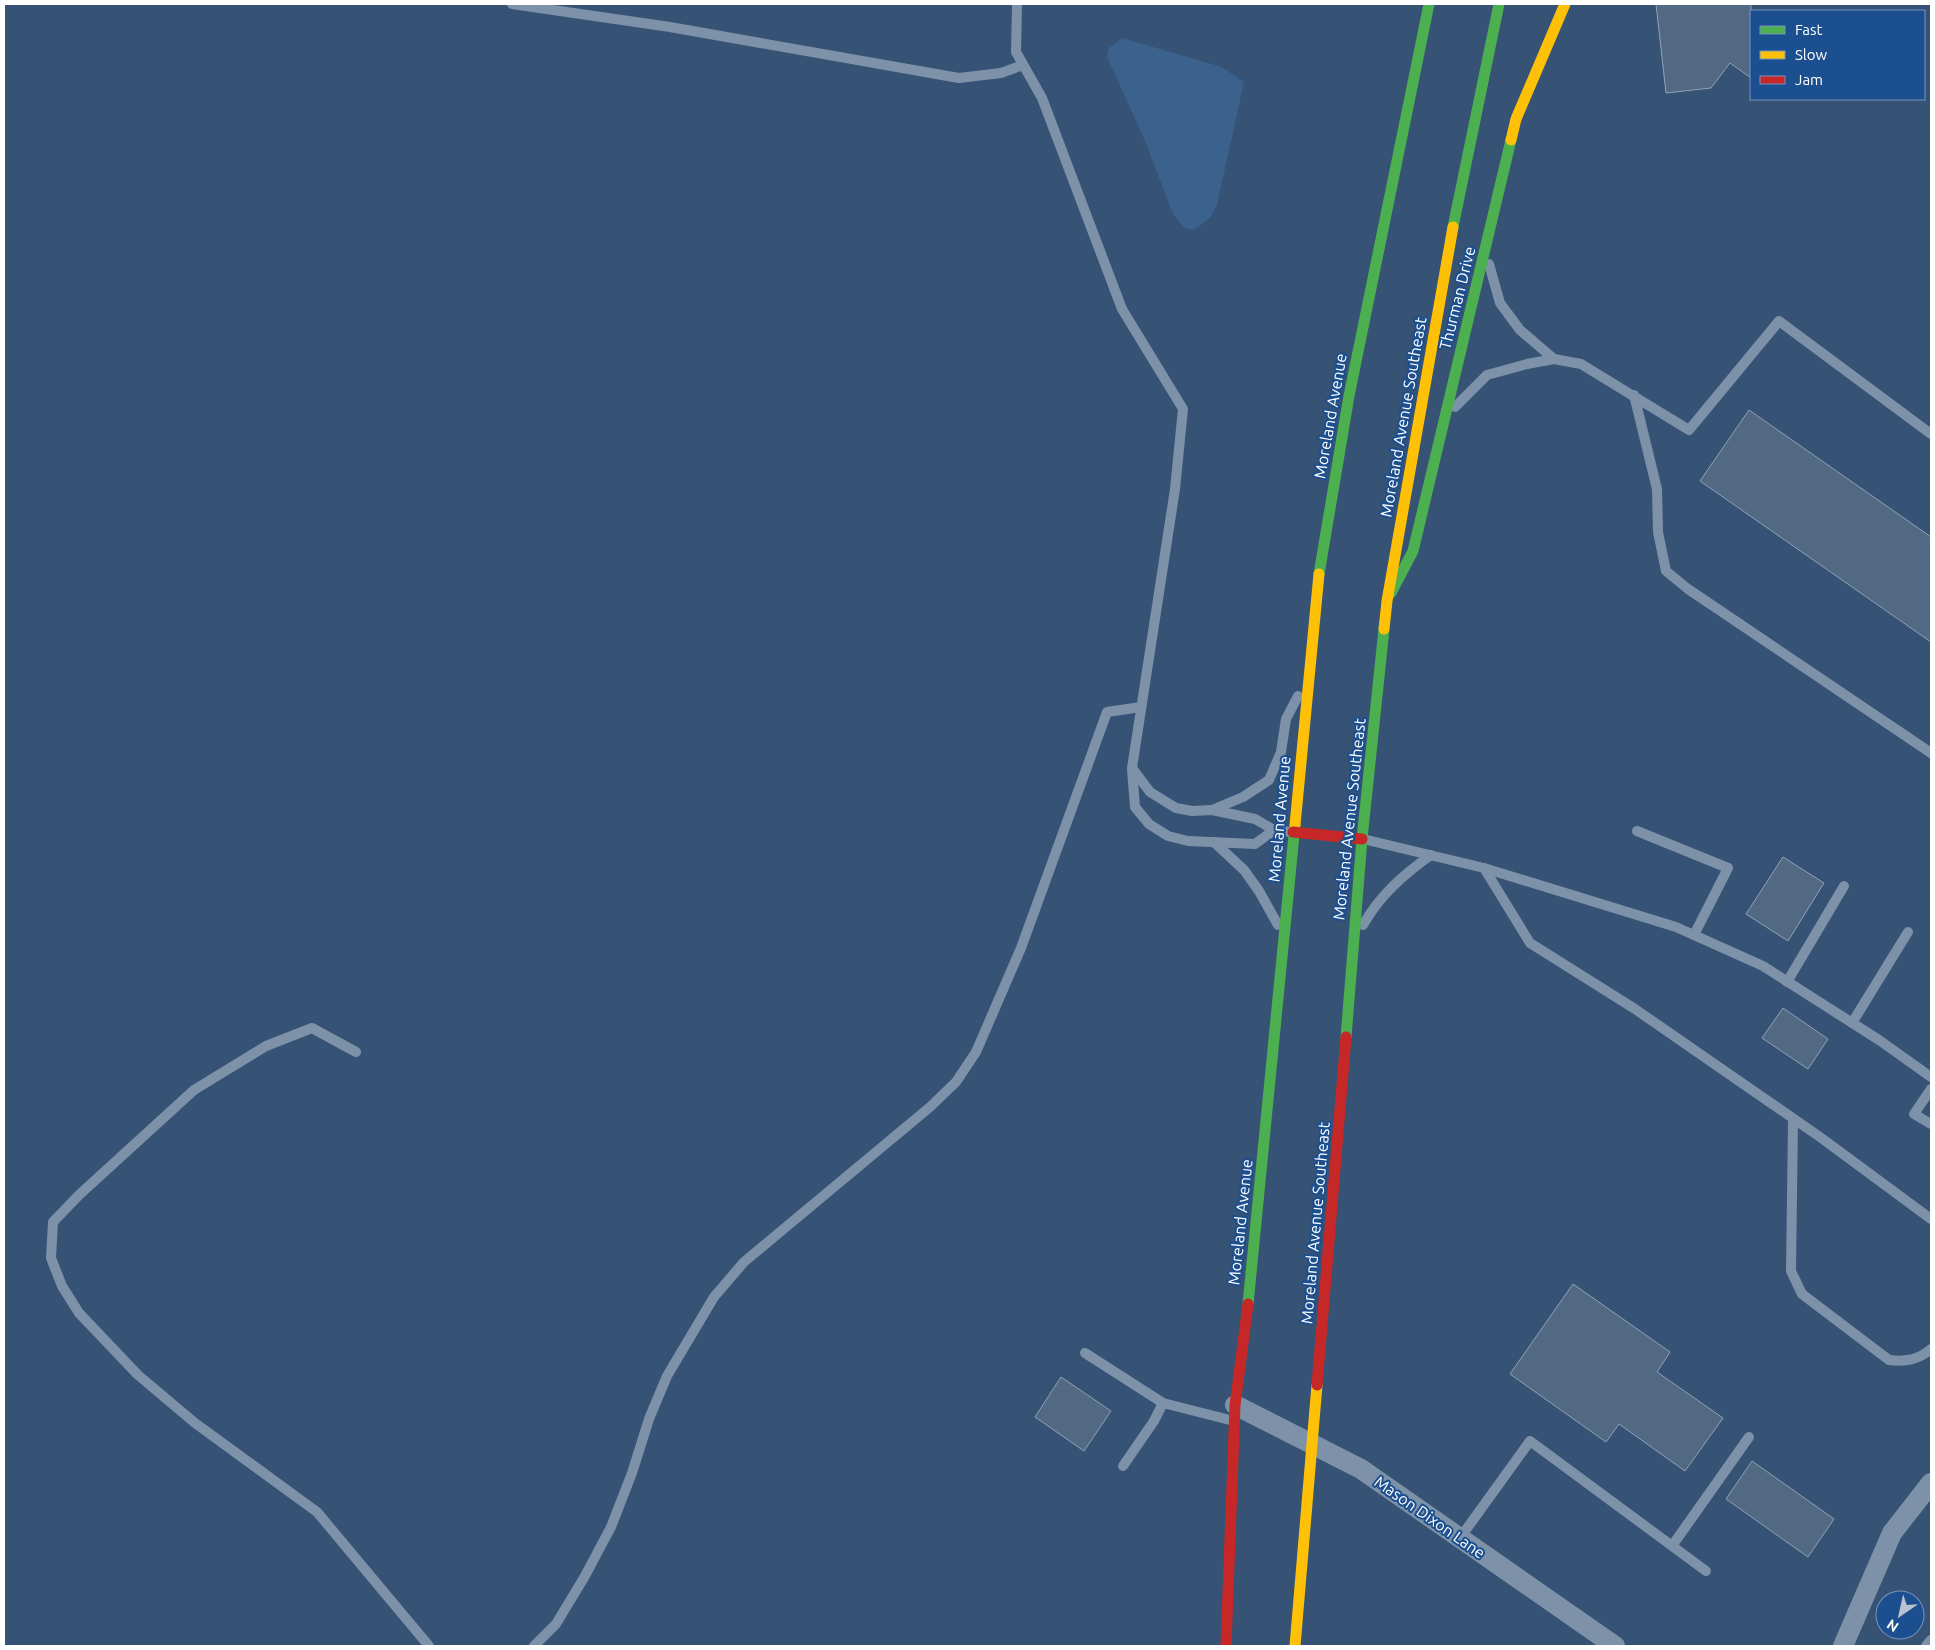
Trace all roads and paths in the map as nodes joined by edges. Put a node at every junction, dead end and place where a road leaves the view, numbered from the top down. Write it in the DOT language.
graph roads {
  1 [pos="512,4"];
  2 [pos="1018,4"];
  3 [pos="1429,4"];
  4 [pos="1499,4"];
  5 [pos="1565,4"];
  6 [pos="1024,65"];
  7 [pos="1485,249"];
  8 [pos="1554,359"];
  9 [pos="1634,395"];
  10 [pos="1445,416"];
  11 [pos="1931,434"];
  12 [pos="1387,601"];
  13 [pos="1309,676"];
  14 [pos="1141,707"];
  15 [pos="1931,753"];
  16 [pos="1132,768"];
  17 [pos="1212,810"];
  18 [pos="1274,830"];
  19 [pos="1293,832"];
  20 [pos="1636,832"];
  21 [pos="1362,839"];
  22 [pos="1214,842"];
  23 [pos="1431,855"];
  24 [pos="1484,868"];
  25 [pos="1844,886"];
  26 [pos="1908,932"];
  27 [pos="1694,935"];
  28 [pos="1284,936"];
  29 [pos="1354,942"];
  30 [pos="1787,982"];
  31 [pos="1852,1023"];
  32 [pos="356,1052"];
  33 [pos="1931,1077"];
  34 [pos="1931,1089"];
  35 [pos="1793,1119"];
  36 [pos="1931,1124"];
  37 [pos="1931,1219"];
  38 [pos="1931,1349"];
  39 [pos="1085,1353"];
  40 [pos="1163,1403"];
  41 [pos="1235,1413"];
  42 [pos="1749,1437"];
  43 [pos="1313,1445"];
  44 [pos="1123,1466"];
  45 [pos="1931,1483"];
  46 [pos="1460,1538"];
  47 [pos="1672,1546"];
  48 [pos="1706,1571"];
  49 [pos="1931,1640"];
  50 [pos="429,1646"];
  51 [pos="534,1646"];
  52 [pos="1226,1646"];
  53 [pos="1295,1646"];
  54 [pos="1615,1646"];
  55 [pos="1843,1646"];
  56 [pos="1926,1646"];
  1 -- 6 [label="lane"];
  2 -- 6 [label="lane"];
  3 -- 13 [label="main road, Moreland Avenue"];
  4 -- 12 [label="main road, Moreland Avenue Southeast"];
  5 -- 7 [label="main road, Thurman Drive"];
  6 -- 14 [label="lane"];
  7 -- 8 [label="lane"];
  7 -- 10 [label="main road, Thurman Drive"];
  8 -- 9 [label="lane"];
  8 -- 10 [label="lane"];
  9 -- 11 [label="lane"];
  9 -- 15 [label="lane"];
  10 -- 12 [label="main road, Thurman Drive"];
  12 -- 21 [label="main road, Moreland Avenue Southeast"];
  13 -- 17 [label="lane"];
  13 -- 19 [label="main road, Moreland Avenue"];
  14 -- 16 [label="lane"];
  14 -- 51 [label="lane"];
  16 -- 17 [label="lane"];
  16 -- 22 [label="lane"];
  17 -- 18 [label="lane"];
  18 -- 19 [label="lane"];
  18 -- 22 [label="lane"];
  19 -- 21 [label="main road"];
  19 -- 28 [label="main road, Moreland Avenue"];
  20 -- 27 [label="lane"];
  21 -- 23 [label="lane"];
  21 -- 29 [label="main road, Moreland Avenue Southeast"];
  22 -- 28 [label="lane"];
  23 -- 24 [label="lane"];
  23 -- 29 [label="lane"];
  24 -- 27 [label="lane"];
  24 -- 35 [label="lane"];
  25 -- 30 [label="lane"];
  26 -- 31 [label="lane"];
  27 -- 30 [label="lane"];
  28 -- 41 [label="main road, Moreland Avenue"];
  29 -- 43 [label="main road, Moreland Avenue Southeast"];
  30 -- 31 [label="lane"];
  31 -- 33 [label="lane"];
  32 -- 50 [label="lane"];
  34 -- 36 [label="lane"];
  35 -- 37 [label="lane"];
  35 -- 38 [label="lane"];
  39 -- 40 [label="lane"];
  40 -- 41 [label="lane"];
  40 -- 44 [label="lane"];
  41 -- 43 [label="street, Mason Dixon Lane"];
  41 -- 52 [label="main road, Moreland Avenue"];
  42 -- 47 [label="lane"];
  43 -- 46 [label="street, Mason Dixon Lane"];
  43 -- 53 [label="main road, Moreland Avenue Southeast"];
  45 -- 55 [label="street"];
  46 -- 47 [label="lane"];
  46 -- 54 [label="street, Mason Dixon Lane"];
  47 -- 48 [label="lane"];
  49 -- 56 [label="lane"];
}
